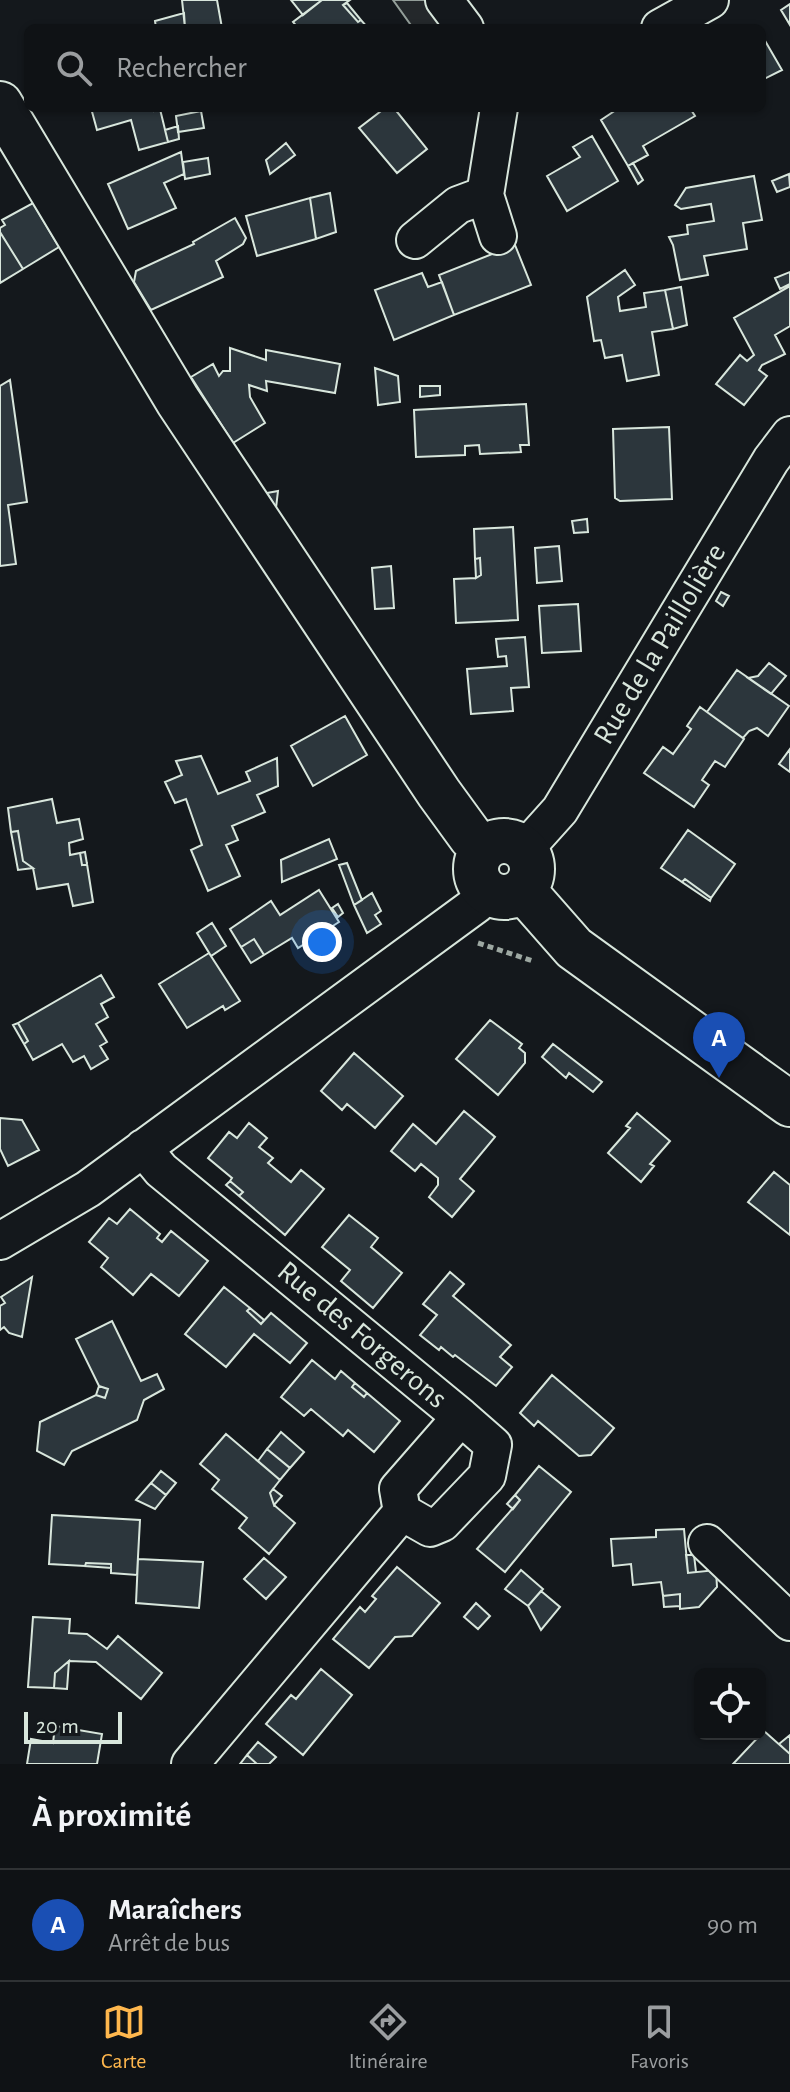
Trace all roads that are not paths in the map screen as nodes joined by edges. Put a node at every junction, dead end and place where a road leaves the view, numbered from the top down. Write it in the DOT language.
graph roads {
  1 [pos="444,0"];
  2 [pos="710,0"];
  3 [pos="462,24"];
  4 [pos="667,24"];
  5 [pos="0,104"];
  6 [pos="498,112"];
  7 [pos="485,195"];
  8 [pos="498,236"];
  9 [pos="415,240"];
  10 [pos="790,435"];
  11 [pos="505,870"];
  12 [pos="790,1104"];
  13 [pos="143,1148"];
  14 [pos="0,1241"];
  15 [pos="461,1417"];
  16 [pos="402,1512"];
  17 [pos="707,1543"];
  18 [pos="790,1622"];
  19 [pos="190,1764"];
  1 -- 3 [label="street"];
  2 -- 4 [label="street"];
  5 -- 11 [label="main road"];
  6 -- 7 [label="street"];
  7 -- 8 [label="street"];
  7 -- 9 [label="street"];
  10 -- 11 [label="street, Rue de la Paillolière"];
  11 -- 12 [label="main road"];
  11 -- 13 [label="street, Rue de la Paillolière"];
  13 -- 14 [label="street, Rue de la Paillolière"];
  13 -- 15 [label="street, Rue des Forgerons"];
  15 -- 16 [label="street, Rue des Forgerons"];
  15 -- 16 [label="street"];
  16 -- 19 [label="street, Rue des Forgerons"];
  17 -- 18 [label="street"];
}
